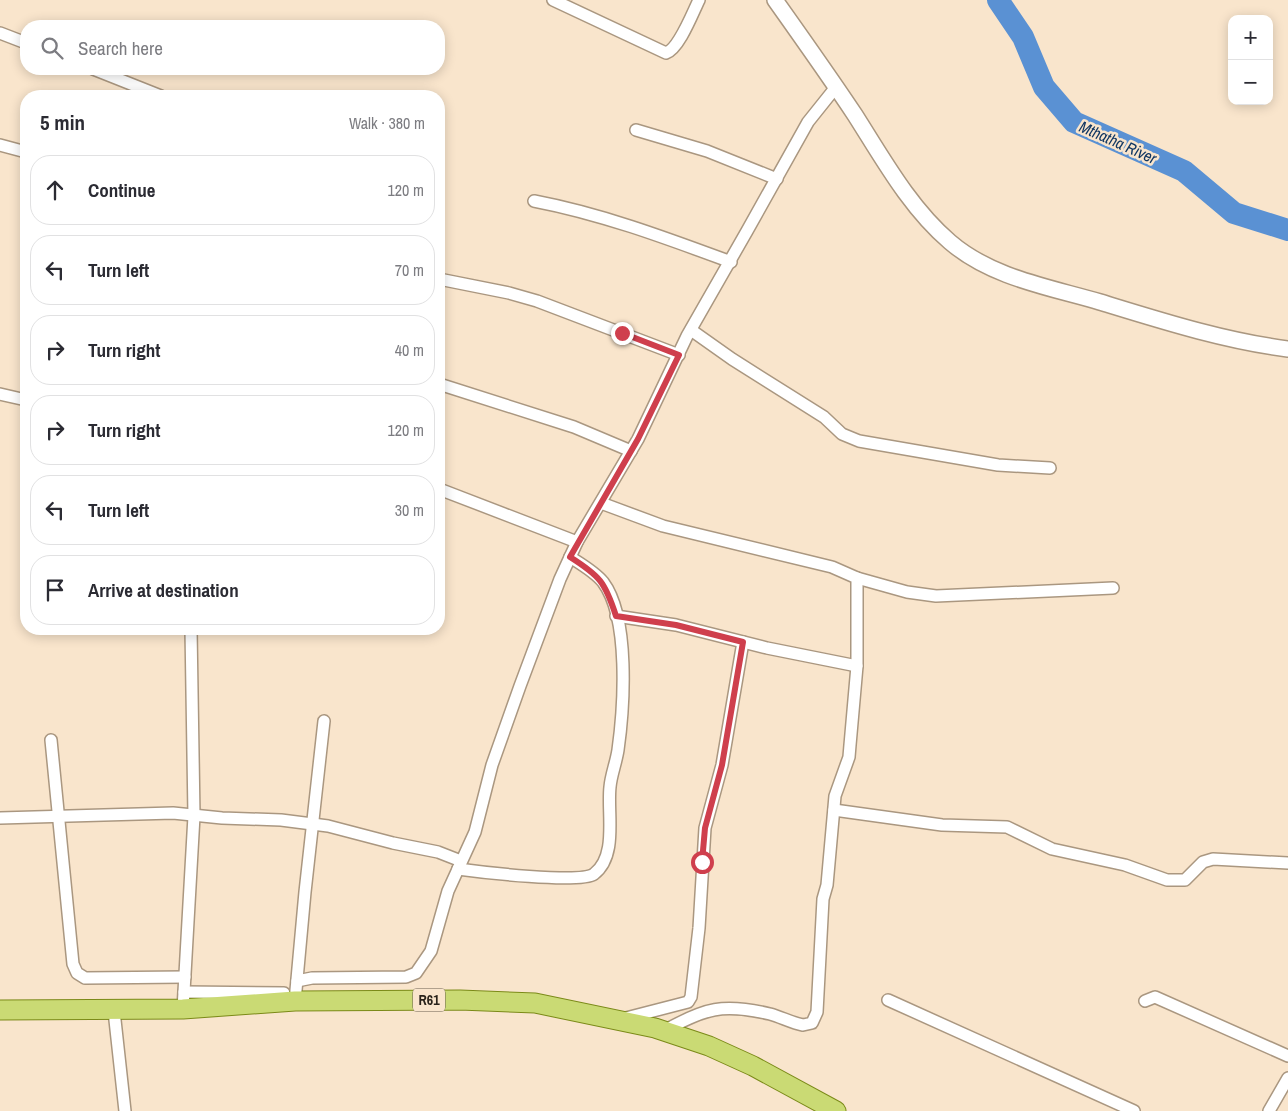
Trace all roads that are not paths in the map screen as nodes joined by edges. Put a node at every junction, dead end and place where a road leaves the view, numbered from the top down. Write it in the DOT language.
graph roads {
  1 [pos="554,0"];
  2 [pos="699,0"];
  3 [pos="775,0"];
  4 [pos="0,33"];
  5 [pos="20,41"];
  6 [pos="108,75"];
  7 [pos="836,87"];
  8 [pos="146,90"];
  9 [pos="636,130"];
  10 [pos="0,146"];
  11 [pos="20,151"];
  12 [pos="777,179"];
  13 [pos="534,201"];
  14 [pos="731,262"];
  15 [pos="445,280"];
  16 [pos="691,330"];
  17 [pos="1288,349"];
  18 [pos="679,355"];
  19 [pos="445,386"];
  20 [pos="0,394"];
  21 [pos="20,399"];
  22 [pos="631,451"];
  23 [pos="1050,468"];
  24 [pos="445,491"];
  25 [pos="601,504"];
  26 [pos="577,542"];
  27 [pos="570,557"];
  28 [pos="857,578"];
  29 [pos="1113,588"];
  30 [pos="616,616"];
  31 [pos="191,635"];
  32 [pos="743,642"];
  33 [pos="857,666"];
  34 [pos="324,721"];
  35 [pos="51,740"];
  36 [pos="834,810"];
  37 [pos="194,814"];
  38 [pos="0,818"];
  39 [pos="58,818"];
  40 [pos="314,824"];
  41 [pos="1288,863"];
  42 [pos="460,865"];
  43 [pos="185,977"];
  44 [pos="296,991"];
  45 [pos="184,1000"];
  46 [pos="888,1000"];
  47 [pos="1144,1001"];
  48 [pos="0,1010"];
  49 [pos="114,1011"];
  50 [pos="620,1020"];
  51 [pos="664,1031"];
  52 [pos="1288,1056"];
  53 [pos="1288,1078"];
  54 [pos="1129,1110"];
  55 [pos="125,1111"];
  56 [pos="836,1111"];
  57 [pos="1269,1111"];
  1 -- 2 [label="street"];
  3 -- 7 [label="street"];
  4 -- 5 [label="street"];
  6 -- 8 [label="street"];
  7 -- 12 [label="street"];
  7 -- 17 [label="street"];
  9 -- 12 [label="street"];
  10 -- 11 [label="street"];
  12 -- 14 [label="street"];
  13 -- 14 [label="street"];
  14 -- 16 [label="street"];
  15 -- 18 [label="street"];
  16 -- 18 [label="street"];
  16 -- 23 [label="street"];
  18 -- 22 [label="street"];
  19 -- 22 [label="street"];
  20 -- 21 [label="street"];
  22 -- 25 [label="street"];
  24 -- 26 [label="street"];
  25 -- 26 [label="street"];
  25 -- 28 [label="street"];
  26 -- 27 [label="street"];
  27 -- 30 [label="street"];
  27 -- 42 [label="street"];
  28 -- 29 [label="street"];
  28 -- 33 [label="street"];
  30 -- 32 [label="street"];
  30 -- 42 [label="street"];
  31 -- 37 [label="street"];
  32 -- 33 [label="street"];
  32 -- 50 [label="street"];
  33 -- 36 [label="street"];
  34 -- 40 [label="street"];
  35 -- 39 [label="street"];
  36 -- 41 [label="street"];
  36 -- 51 [label="street"];
  37 -- 39 [label="street"];
  37 -- 40 [label="street"];
  37 -- 43 [label="street"];
  38 -- 39 [label="street"];
  39 -- 43 [label="street"];
  40 -- 42 [label="street"];
  40 -- 44 [label="street"];
  42 -- 44 [label="street"];
  43 -- 45 [label="street"];
  44 -- 45 [label="main road, R61"];
  44 -- 50 [label="main road, R61"];
  45 -- 49 [label="main road, R61"];
  46 -- 54 [label="street"];
  47 -- 52 [label="street"];
  48 -- 49 [label="main road, R61"];
  49 -- 55 [label="street"];
  50 -- 51 [label="main road, R61"];
  51 -- 56 [label="main road, R61"];
  53 -- 57 [label="street"];
}
